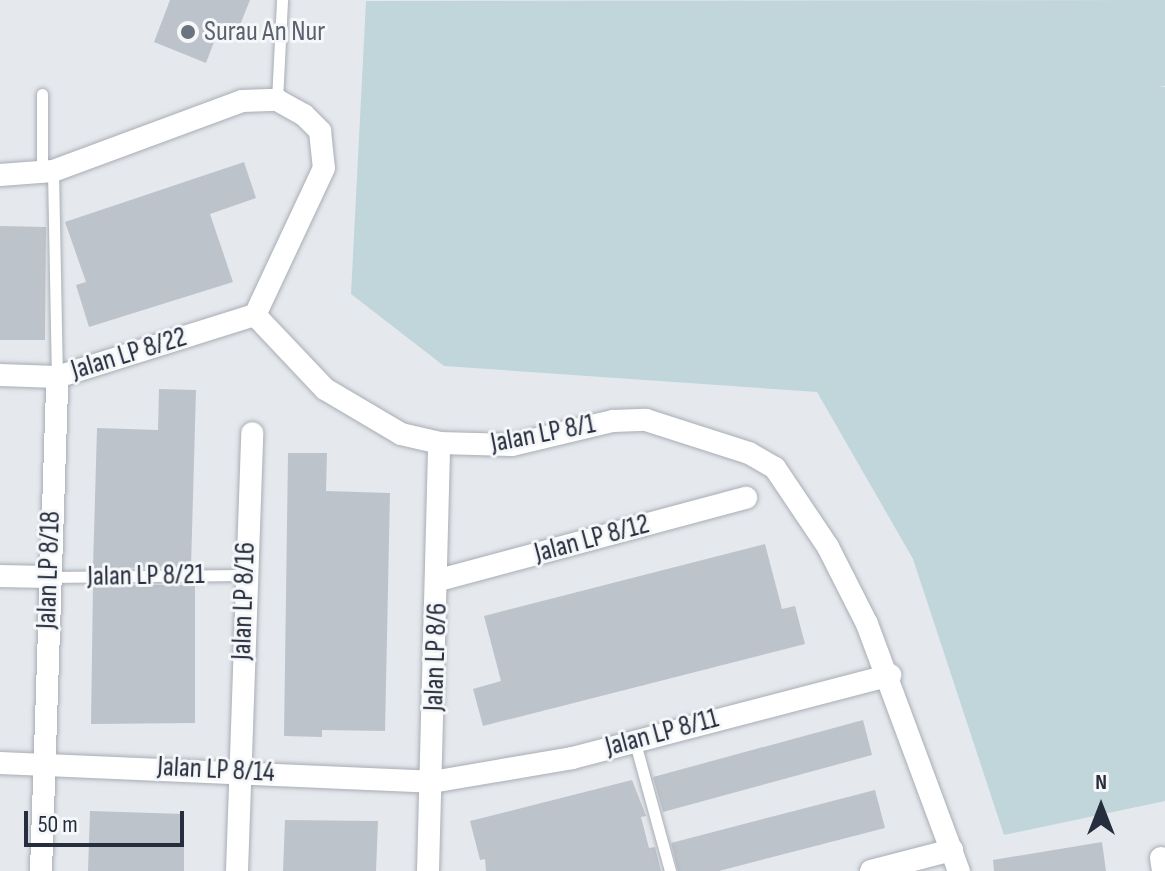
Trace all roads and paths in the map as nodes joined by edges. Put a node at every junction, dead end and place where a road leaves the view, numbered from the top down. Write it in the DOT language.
graph roads {
  1 [pos="282,0"];
  2 [pos="42,94"];
  3 [pos="277,100"];
  4 [pos="48,172"];
  5 [pos="0,175"];
  6 [pos="255,315"];
  7 [pos="0,375"];
  8 [pos="57,377"];
  9 [pos="252,433"];
  10 [pos="439,443"];
  11 [pos="746,498"];
  12 [pos="244,575"];
  13 [pos="0,576"];
  14 [pos="47,577"];
  15 [pos="439,580"];
  16 [pos="890,675"];
  17 [pos="633,739"];
  18 [pos="0,763"];
  19 [pos="43,763"];
  20 [pos="238,770"];
  21 [pos="432,782"];
  22 [pos="955,860"];
  23 [pos="41,871"];
  24 [pos="237,871"];
  25 [pos="428,871"];
  26 [pos="670,871"];
  27 [pos="871,871"];
  1 -- 3 [label="lane"];
  2 -- 4 [label="lane"];
  3 -- 4 [label="street"];
  3 -- 6 [label="street"];
  4 -- 5 [label="street"];
  4 -- 8 [label="lane"];
  6 -- 8 [label="street, Jalan LP 8/22"];
  6 -- 10 [label="street, Jalan LP 8/1"];
  7 -- 8 [label="street, Jalan LP 8/22"];
  8 -- 14 [label="street, Jalan LP 8/18"];
  9 -- 12 [label="street, Jalan LP 8/16"];
  10 -- 15 [label="street, Jalan LP 8/6"];
  10 -- 16 [label="street, Jalan LP 8/1"];
  11 -- 15 [label="street, Jalan LP 8/12"];
  12 -- 14 [label="lane, Jalan LP 8/21"];
  12 -- 20 [label="street, Jalan LP 8/16"];
  13 -- 14 [label="street, Jalan LP 8/21"];
  14 -- 19 [label="street, Jalan LP 8/18"];
  15 -- 21 [label="street, Jalan LP 8/6"];
  16 -- 17 [label="street, Jalan LP 8/11"];
  16 -- 22 [label="street, Jalan LP 8/1"];
  17 -- 21 [label="street, Jalan LP 8/11"];
  17 -- 26 [label="lane"];
  18 -- 19 [label="street, Jalan LP 8/14"];
  19 -- 20 [label="street, Jalan LP 8/14"];
  19 -- 23 [label="street, Jalan LP 8/18"];
  20 -- 21 [label="street, Jalan LP 8/14"];
  20 -- 24 [label="street, Jalan LP 8/16"];
  21 -- 25 [label="street, Jalan LP 8/6"];
  22 -- 27 [label="street"];
}
